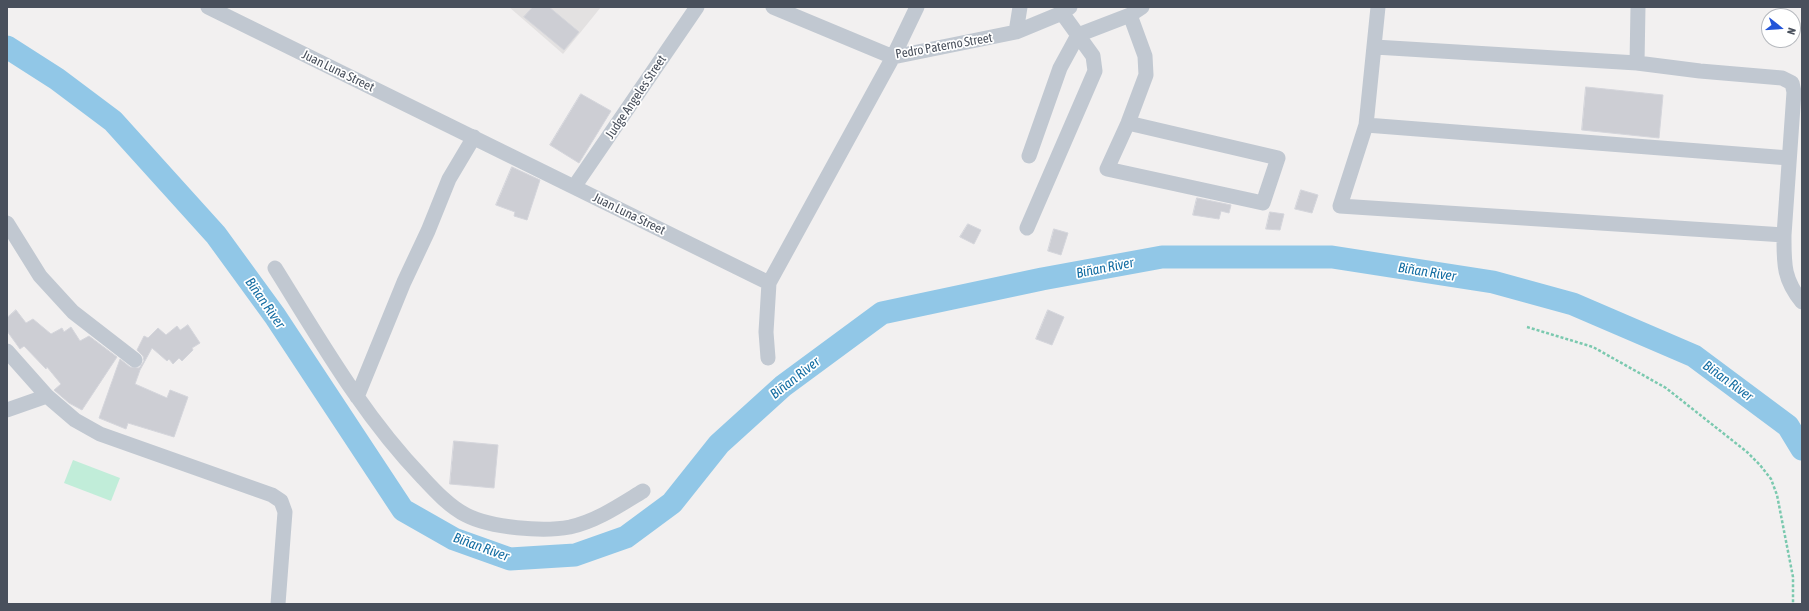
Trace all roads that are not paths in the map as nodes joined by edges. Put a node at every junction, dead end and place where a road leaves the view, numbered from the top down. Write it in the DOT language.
graph roads {
  1 [pos="208,7"];
  2 [pos="697,7"];
  3 [pos="773,7"];
  4 [pos="917,7"];
  5 [pos="1020,7"];
  6 [pos="1378,7"];
  7 [pos="1638,7"];
  8 [pos="1066,10"];
  9 [pos="1136,11"];
  10 [pos="1016,32"];
  11 [pos="1078,35"];
  12 [pos="1375,47"];
  13 [pos="893,57"];
  14 [pos="1637,63"];
  15 [pos="1128,123"];
  16 [pos="1366,125"];
  17 [pos="474,137"];
  18 [pos="1029,156"];
  19 [pos="1789,158"];
  20 [pos="574,188"];
  21 [pos="7,223"];
  22 [pos="1027,228"];
  23 [pos="1784,235"];
  24 [pos="275,268"];
  25 [pos="770,283"];
  26 [pos="1802,302"];
  27 [pos="7,351"];
  28 [pos="768,358"];
  29 [pos="135,360"];
  30 [pos="47,396"];
  31 [pos="357,397"];
  32 [pos="7,410"];
  33 [pos="643,491"];
  34 [pos="278,604"];
  1 -- 17 [label="street, Juan Luna Street"];
  2 -- 20 [label="street, Judge Angeles Street"];
  3 -- 13 [label="street, Pedro Paterno Street"];
  4 -- 13 [label="street"];
  5 -- 10 [label="street"];
  6 -- 12 [label="street"];
  7 -- 14 [label="street"];
  8 -- 10 [label="street, Pedro Paterno Street"];
  8 -- 11 [label="street"];
  9 -- 11 [label="street"];
  9 -- 15 [label="street"];
  10 -- 13 [label="street, Pedro Paterno Street"];
  11 -- 18 [label="street"];
  11 -- 22 [label="street"];
  12 -- 14 [label="street"];
  12 -- 16 [label="street"];
  13 -- 25 [label="street"];
  14 -- 19 [label="street"];
  15 -- 15 [label="street"];
  16 -- 19 [label="street"];
  16 -- 23 [label="street"];
  17 -- 20 [label="street, Juan Luna Street"];
  17 -- 31 [label="street"];
  19 -- 23 [label="street"];
  20 -- 25 [label="street, Juan Luna Street"];
  21 -- 29 [label="street"];
  23 -- 26 [label="street"];
  24 -- 31 [label="street"];
  25 -- 28 [label="street"];
  27 -- 30 [label="street"];
  30 -- 32 [label="street"];
  30 -- 34 [label="street"];
  31 -- 33 [label="street"];
}
